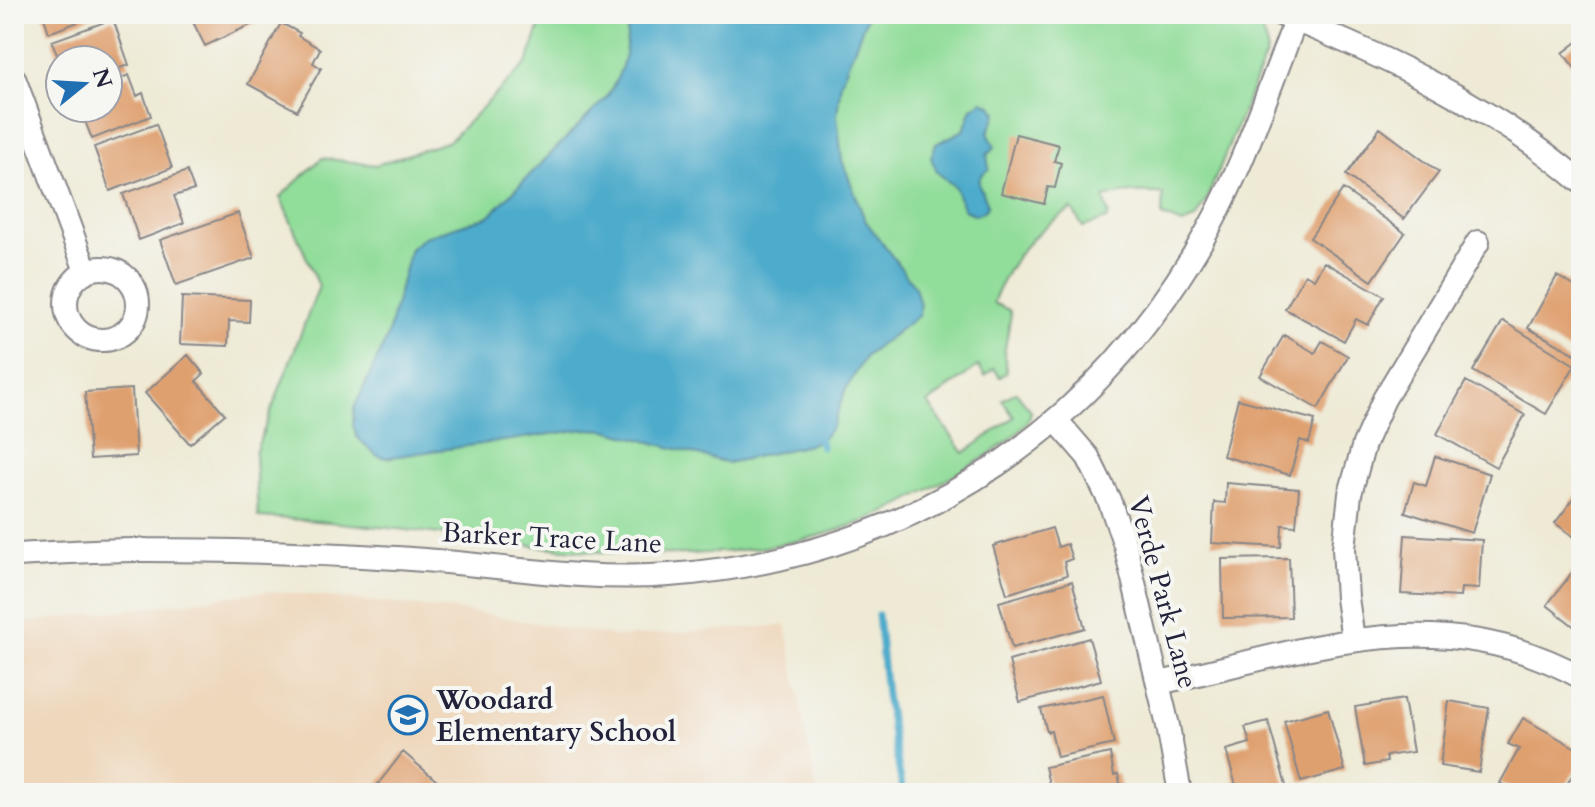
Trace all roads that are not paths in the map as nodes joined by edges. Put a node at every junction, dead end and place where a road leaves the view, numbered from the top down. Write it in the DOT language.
graph roads {
  1 [pos="1288,17"];
  2 [pos="14,78"];
  3 [pos="1581,182"];
  4 [pos="1478,242"];
  5 [pos="86,271"];
  6 [pos="1057,421"];
  7 [pos="14,555"];
  8 [pos="1353,639"];
  9 [pos="1581,677"];
  10 [pos="1159,683"];
  11 [pos="1180,793"];
  1 -- 3 [label="street"];
  1 -- 6 [label="street, Barker Trace Lane"];
  2 -- 5 [label="street"];
  4 -- 8 [label="street"];
  6 -- 7 [label="street, Barker Trace Lane"];
  6 -- 10 [label="street, Verde Park Lane"];
  8 -- 9 [label="street"];
  8 -- 10 [label="street"];
  10 -- 11 [label="street, Verde Park Lane"];
}
